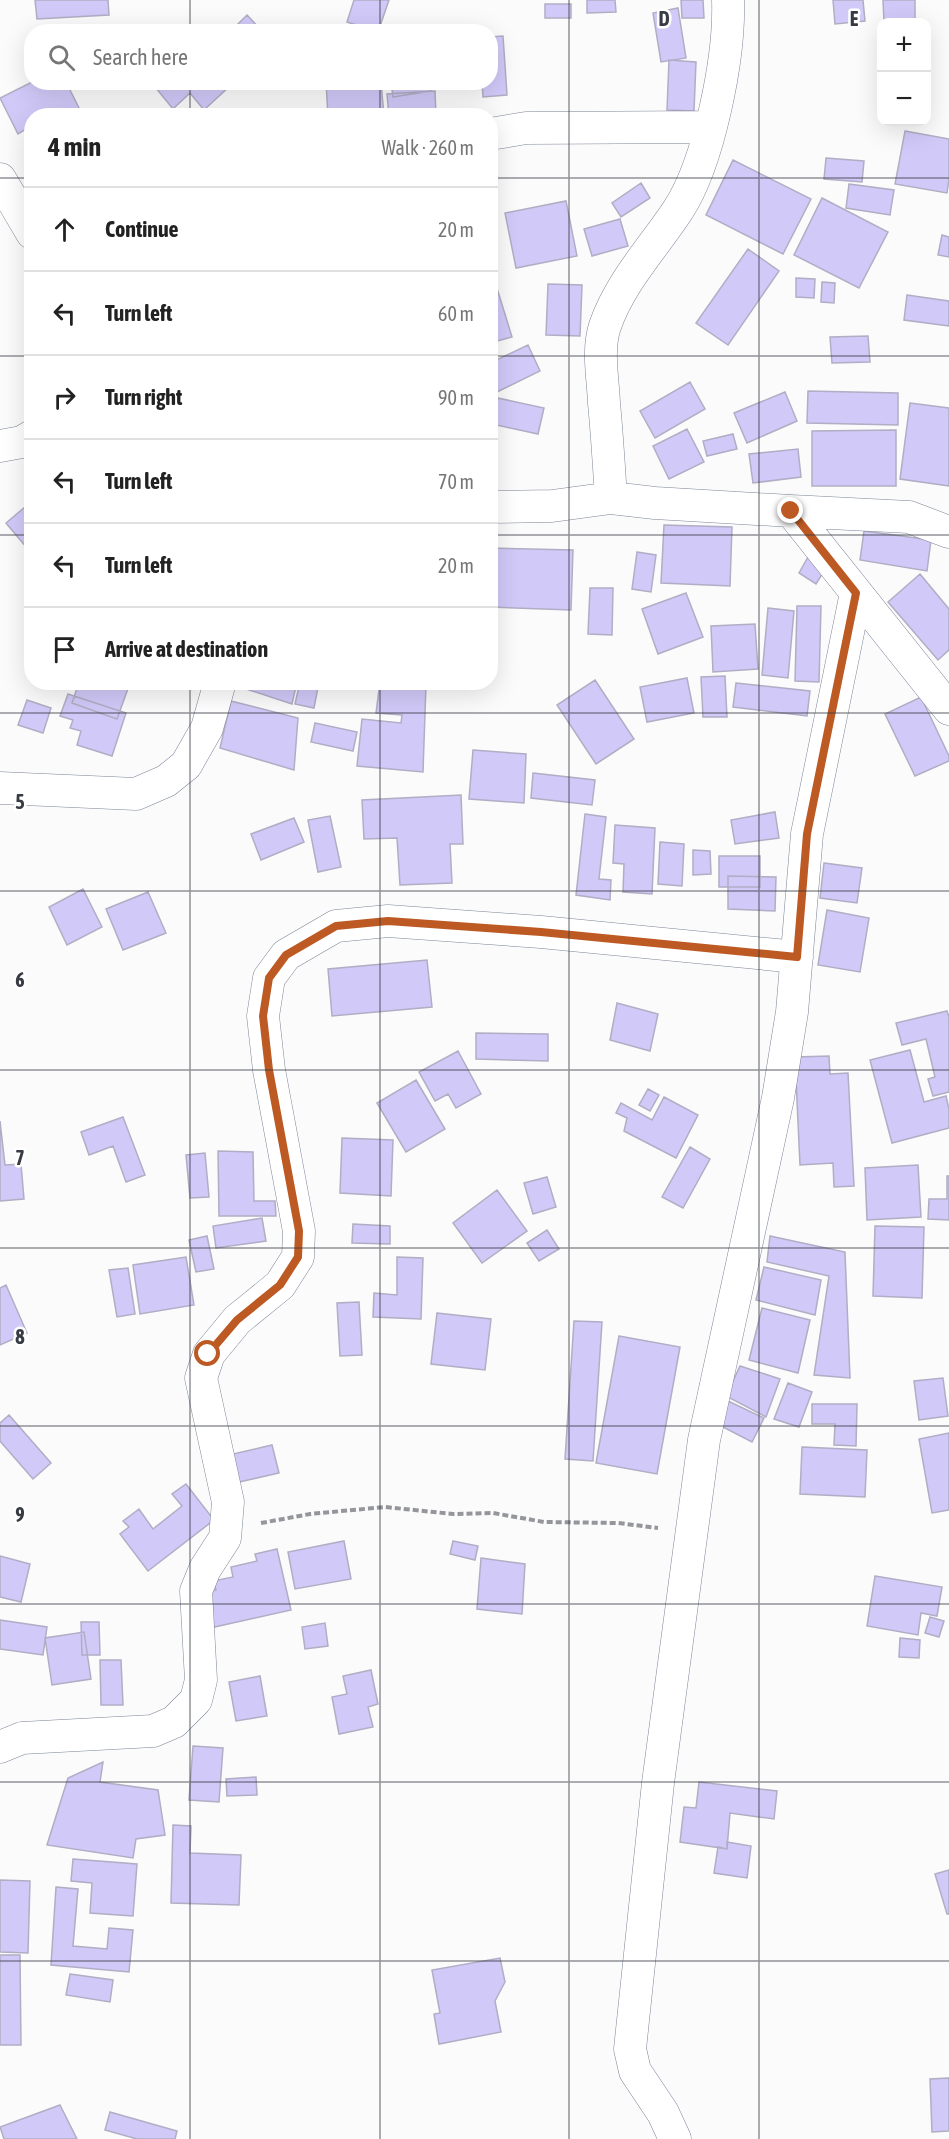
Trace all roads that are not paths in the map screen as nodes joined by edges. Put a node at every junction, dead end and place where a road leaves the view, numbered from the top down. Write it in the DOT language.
graph roads {
  1 [pos="728,0"];
  2 [pos="711,127"];
  3 [pos="498,133"];
  4 [pos="0,179"];
  5 [pos="24,220"];
  6 [pos="24,441"];
  7 [pos="0,446"];
  8 [pos="611,498"];
  9 [pos="498,507"];
  10 [pos="791,511"];
  11 [pos="949,532"];
  12 [pos="856,593"];
  13 [pos="218,690"];
  14 [pos="949,709"];
  15 [pos="0,788"];
  16 [pos="797,957"];
  17 [pos="0,1747"];
  18 [pos="675,2139"];
  1 -- 2 [label="street"];
  2 -- 3 [label="street"];
  2 -- 8 [label="street"];
  4 -- 5 [label="street"];
  6 -- 7 [label="street"];
  8 -- 9 [label="street"];
  8 -- 10 [label="street"];
  10 -- 11 [label="street"];
  10 -- 12 [label="street"];
  12 -- 14 [label="street"];
  12 -- 16 [label="street"];
  13 -- 15 [label="street"];
  16 -- 17 [label="street"];
  16 -- 18 [label="street"];
}
